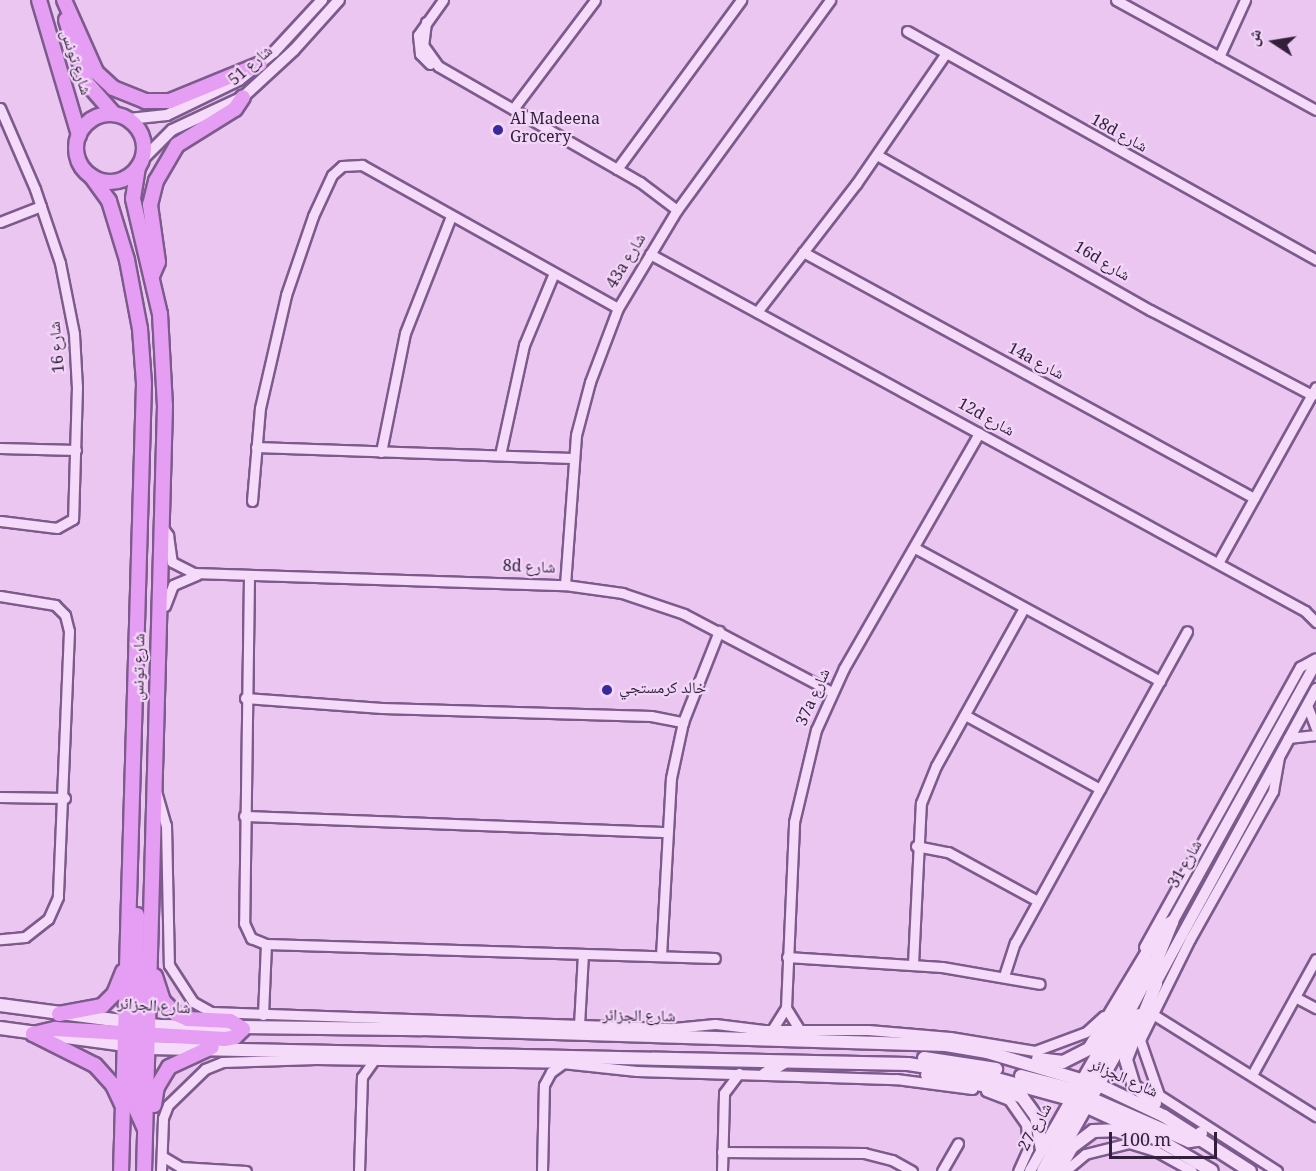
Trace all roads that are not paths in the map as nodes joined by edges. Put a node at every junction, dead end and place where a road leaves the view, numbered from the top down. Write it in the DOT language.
graph roads {
  1 [pos="39,0"];
  2 [pos="63,0"];
  3 [pos="322,0"];
  4 [pos="339,0"];
  5 [pos="443,0"];
  6 [pos="595,0"];
  7 [pos="741,0"];
  8 [pos="1116,0"];
  9 [pos="1245,0"];
  10 [pos="826,2"];
  11 [pos="907,31"];
  12 [pos="946,53"];
  13 [pos="1215,55"];
  14 [pos="260,64"];
  15 [pos="243,97"];
  16 [pos="0,108"];
  17 [pos="1316,110"];
  18 [pos="516,111"];
  19 [pos="114,114"];
  20 [pos="129,119"];
  21 [pos="2,120"];
  22 [pos="79,135"];
  23 [pos="877,155"];
  24 [pos="140,163"];
  25 [pos="620,171"];
  26 [pos="91,176"];
  27 [pos="42,206"];
  28 [pos="679,207"];
  29 [pos="451,216"];
  30 [pos="0,222"];
  31 [pos="804,252"];
  32 [pos="650,254"];
  33 [pos="1316,260"];
  34 [pos="554,273"];
  35 [pos="152,276"];
  36 [pos="618,308"];
  37 [pos="757,312"];
  38 [pos="1314,391"];
  39 [pos="978,433"];
  40 [pos="256,447"];
  41 [pos="0,448"];
  42 [pos="76,450"];
  43 [pos="381,452"];
  44 [pos="500,455"];
  45 [pos="572,458"];
  46 [pos="1254,498"];
  47 [pos="252,501"];
  48 [pos="0,521"];
  49 [pos="162,527"];
  50 [pos="915,548"];
  51 [pos="1218,563"];
  52 [pos="201,574"];
  53 [pos="249,577"];
  54 [pos="565,585"];
  55 [pos="0,596"];
  56 [pos="1024,608"];
  57 [pos="1305,611"];
  58 [pos="1316,614"];
  59 [pos="1316,622"];
  60 [pos="159,630"];
  61 [pos="1187,631"];
  62 [pos="720,632"];
  63 [pos="1316,661"];
  64 [pos="1160,681"];
  65 [pos="1316,689"];
  66 [pos="832,692"];
  67 [pos="245,698"];
  68 [pos="1307,705"];
  69 [pos="964,715"];
  70 [pos="683,722"];
  71 [pos="1316,728"];
  72 [pos="1316,735"];
  73 [pos="1288,738"];
  74 [pos="1279,757"];
  75 [pos="155,788"];
  76 [pos="1100,789"];
  77 [pos="0,797"];
  78 [pos="65,798"];
  79 [pos="244,816"];
  80 [pos="665,832"];
  81 [pos="916,846"];
  82 [pos="131,879"];
  83 [pos="1038,901"];
  84 [pos="1172,922"];
  85 [pos="0,939"];
  86 [pos="1190,939"];
  87 [pos="266,944"];
  88 [pos="1178,945"];
  89 [pos="583,954"];
  90 [pos="661,956"];
  91 [pos="150,957"];
  92 [pos="787,957"];
  93 [pos="715,958"];
  94 [pos="1316,958"];
  95 [pos="128,959"];
  96 [pos="913,964"];
  97 [pos="1004,976"];
  98 [pos="1040,984"];
  99 [pos="1156,984"];
  100 [pos="1295,997"];
  101 [pos="0,1005"];
  102 [pos="786,1008"];
  103 [pos="1316,1008"];
  104 [pos="1151,1013"];
  105 [pos="59,1014"];
  106 [pos="263,1015"];
  107 [pos="481,1020"];
  108 [pos="579,1025"];
  109 [pos="0,1028"];
  110 [pos="243,1029"];
  111 [pos="461,1030"];
  112 [pos="772,1030"];
  113 [pos="800,1030"];
  114 [pos="868,1030"];
  115 [pos="33,1034"];
  116 [pos="137,1036"];
  117 [pos="879,1041"];
  118 [pos="212,1047"];
  119 [pos="303,1048"];
  120 [pos="987,1052"];
  121 [pos="316,1059"];
  122 [pos="342,1060"];
  123 [pos="375,1060"];
  124 [pos="786,1061"];
  125 [pos="530,1063"];
  126 [pos="891,1063"];
  127 [pos="562,1064"];
  128 [pos="709,1072"];
  129 [pos="739,1073"];
  130 [pos="1253,1073"];
  131 [pos="765,1074"];
  132 [pos="362,1077"];
  133 [pos="544,1084"];
  134 [pos="724,1093"];
  135 [pos="1085,1093"];
  136 [pos="123,1109"];
  137 [pos="1316,1116"];
  138 [pos="145,1129"];
  139 [pos="1201,1137"];
  140 [pos="958,1143"];
  141 [pos="723,1148"];
  142 [pos="1042,1149"];
  143 [pos="162,1156"];
  144 [pos="1188,1156"];
  145 [pos="180,1167"];
  146 [pos="121,1171"];
  147 [pos="144,1171"];
  148 [pos="161,1171"];
  149 [pos="167,1171"];
  150 [pos="246,1171"];
  151 [pos="359,1171"];
  152 [pos="542,1171"];
  153 [pos="722,1171"];
  154 [pos="912,1171"];
  155 [pos="942,1171"];
  156 [pos="1018,1171"];
  157 [pos="1030,1171"];
  158 [pos="1043,1171"];
  159 [pos="1051,1171"];
  160 [pos="1058,1171"];
  161 [pos="1065,1171"];
  162 [pos="1192,1171"];
  163 [pos="1212,1171"];
  164 [pos="1250,1171"];
  165 [pos="1276,1171"];
  1 -- 22 [label="main road, شارع تونس"];
  2 -- 14 [label="main road"];
  2 -- 19 [label="main road, شارع تونس"];
  3 -- 14 [label="street, شارع 51"];
  4 -- 15 [label="street, شارع 51"];
  5 -- 18 [label="street"];
  6 -- 18 [label="street"];
  7 -- 25 [label="street"];
  8 -- 13 [label="street"];
  9 -- 13 [label="street"];
  10 -- 28 [label="street, 43a شارع"];
  11 -- 12 [label="street, 18d شارع"];
  12 -- 23 [label="street"];
  12 -- 33 [label="street, 18d شارع"];
  13 -- 17 [label="street"];
  14 -- 20 [label="street, شارع 51"];
  15 -- 24 [label="street, شارع 51"];
  15 -- 35 [label="main road"];
  16 -- 21 [label="street, شارع 16"];
  18 -- 25 [label="street"];
  19 -- 20 [label="main road"];
  19 -- 22 [label="main road"];
  20 -- 24 [label="main road"];
  21 -- 27 [label="street, شارع 16"];
  22 -- 26 [label="main road"];
  23 -- 31 [label="street"];
  23 -- 38 [label="street, 16d شارع"];
  24 -- 26 [label="main road"];
  24 -- 35 [label="main road, شارع تونس"];
  25 -- 28 [label="street"];
  26 -- 82 [label="main road, شارع تونس"];
  27 -- 30 [label="street"];
  27 -- 42 [label="street, شارع 16"];
  28 -- 32 [label="street, 43a شارع"];
  29 -- 34 [label="street"];
  29 -- 40 [label="street"];
  29 -- 43 [label="street"];
  31 -- 37 [label="street"];
  31 -- 46 [label="street, 14a شارع"];
  32 -- 36 [label="street, 43a شارع"];
  32 -- 37 [label="street, 12d شارع"];
  34 -- 36 [label="street"];
  34 -- 44 [label="street"];
  35 -- 49 [label="main road, شارع تونس"];
  36 -- 45 [label="street, 43a شارع"];
  37 -- 39 [label="street, 12d شارع"];
  38 -- 46 [label="street"];
  39 -- 50 [label="street, 37a شارع"];
  39 -- 51 [label="street, 12d شارع"];
  40 -- 43 [label="street"];
  40 -- 47 [label="street"];
  41 -- 42 [label="street"];
  42 -- 48 [label="street, شارع 16"];
  43 -- 44 [label="street"];
  44 -- 45 [label="street"];
  45 -- 54 [label="street, 43a شارع"];
  46 -- 51 [label="street"];
  49 -- 52 [label="street, 8d شارع"];
  49 -- 60 [label="main road, شارع تونس"];
  50 -- 56 [label="street"];
  50 -- 66 [label="street, 37a شارع"];
  51 -- 57 [label="street, 12d شارع"];
  52 -- 53 [label="street, 8d شارع"];
  52 -- 60 [label="street, 8d شارع"];
  53 -- 54 [label="street, 8d شارع"];
  53 -- 67 [label="street"];
  54 -- 62 [label="street, 8d شارع"];
  55 -- 78 [label="street"];
  56 -- 64 [label="street"];
  56 -- 69 [label="street"];
  57 -- 58 [label="street, 12d شارع"];
  57 -- 59 [label="street, 12d شارع"];
  60 -- 75 [label="main road, شارع تونس"];
  61 -- 64 [label="street"];
  62 -- 66 [label="street, 8d شارع"];
  62 -- 70 [label="street"];
  63 -- 84 [label="street, شارع 31"];
  63 -- 114 [label="street"];
  64 -- 76 [label="street"];
  65 -- 68 [label="street, شارع 31"];
  66 -- 92 [label="street, 37a شارع"];
  67 -- 70 [label="street"];
  67 -- 79 [label="street"];
  68 -- 71 [label="street"];
  68 -- 73 [label="street, شارع 31"];
  69 -- 76 [label="street"];
  69 -- 81 [label="street"];
  70 -- 80 [label="street"];
  72 -- 73 [label="street"];
  73 -- 74 [label="street, شارع 31"];
  74 -- 86 [label="street"];
  74 -- 88 [label="street, شارع 31"];
  75 -- 91 [label="main road, شارع تونس"];
  75 -- 106 [label="street"];
  76 -- 83 [label="street"];
  77 -- 78 [label="street"];
  78 -- 85 [label="street"];
  79 -- 80 [label="street"];
  79 -- 87 [label="street"];
  80 -- 90 [label="street"];
  81 -- 83 [label="street"];
  81 -- 96 [label="street"];
  82 -- 95 [label="main road, شارع تونس"];
  82 -- 116 [label="main road"];
  83 -- 97 [label="street"];
  84 -- 120 [label="main road"];
  84 -- 135 [label="main road"];
  86 -- 88 [label="street"];
  86 -- 104 [label="street"];
  87 -- 89 [label="street"];
  87 -- 106 [label="street"];
  88 -- 99 [label="street, شارع 31"];
  89 -- 90 [label="street"];
  89 -- 108 [label="street"];
  90 -- 93 [label="street"];
  91 -- 110 [label="main road"];
  91 -- 116 [label="main road, شارع تونس"];
  92 -- 96 [label="street"];
  92 -- 102 [label="street, 37a شارع"];
  94 -- 100 [label="street"];
  95 -- 105 [label="main road"];
  95 -- 116 [label="main road, شارع تونس"];
  96 -- 97 [label="street"];
  97 -- 98 [label="street"];
  99 -- 135 [label="street, شارع 31"];
  99 -- 139 [label="main road"];
  100 -- 103 [label="street"];
  100 -- 130 [label="street"];
  101 -- 105 [label="main road, شارع الجزائر"];
  102 -- 112 [label="street"];
  102 -- 113 [label="street"];
  104 -- 130 [label="street"];
  104 -- 165 [label="street"];
  105 -- 116 [label="main road, شارع الجزائر"];
  106 -- 107 [label="street"];
  107 -- 108 [label="street"];
  107 -- 111 [label="main road"];
  108 -- 112 [label="street"];
  109 -- 115 [label="main road"];
  110 -- 111 [label="main road, شارع الجزائر"];
  110 -- 116 [label="main road"];
  111 -- 117 [label="main road, شارع الجزائر"];
  112 -- 113 [label="street"];
  113 -- 114 [label="street"];
  114 -- 117 [label="main road"];
  115 -- 116 [label="main road"];
  115 -- 136 [label="main road"];
  116 -- 118 [label="main road, شارع الجزائر"];
  116 -- 136 [label="main road, شارع تونس"];
  116 -- 138 [label="main road, شارع تونس"];
  117 -- 120 [label="main road, شارع الجزائر"];
  118 -- 119 [label="main road, شارع الجزائر"];
  118 -- 138 [label="main road"];
  119 -- 121 [label="main road"];
  119 -- 124 [label="main road, شارع الجزائر"];
  120 -- 135 [label="main road, شارع الجزائر"];
  121 -- 122 [label="street"];
  121 -- 143 [label="street"];
  122 -- 123 [label="street"];
  122 -- 132 [label="street"];
  123 -- 125 [label="street"];
  123 -- 132 [label="street"];
  124 -- 126 [label="main road, شارع الجزائر"];
  124 -- 131 [label="main road"];
  125 -- 127 [label="street"];
  125 -- 133 [label="street"];
  126 -- 135 [label="main road, شارع الجزائر"];
  126 -- 142 [label="main road"];
  127 -- 128 [label="street"];
  127 -- 133 [label="street"];
  128 -- 129 [label="street"];
  128 -- 134 [label="street"];
  129 -- 131 [label="street"];
  129 -- 134 [label="street"];
  130 -- 137 [label="street"];
  131 -- 156 [label="street"];
  132 -- 151 [label="street"];
  133 -- 152 [label="street"];
  134 -- 141 [label="street"];
  135 -- 139 [label="main road, شارع الجزائر"];
  135 -- 142 [label="street, شارع 27"];
  135 -- 144 [label="main road, شارع الجزائر"];
  135 -- 158 [label="main road"];
  135 -- 159 [label="street, شارع 27"];
  136 -- 146 [label="main road, شارع تونس"];
  138 -- 147 [label="main road, شارع تونس"];
  139 -- 164 [label="main road, شارع الجزائر"];
  140 -- 155 [label="street"];
  141 -- 153 [label="street"];
  141 -- 154 [label="street"];
  142 -- 157 [label="street, شارع 27"];
  143 -- 145 [label="street"];
  143 -- 148 [label="street"];
  144 -- 160 [label="main road"];
  144 -- 163 [label="main road, شارع الجزائر"];
  145 -- 149 [label="street"];
  145 -- 150 [label="street"];
  161 -- 162 [label="street"];
}
